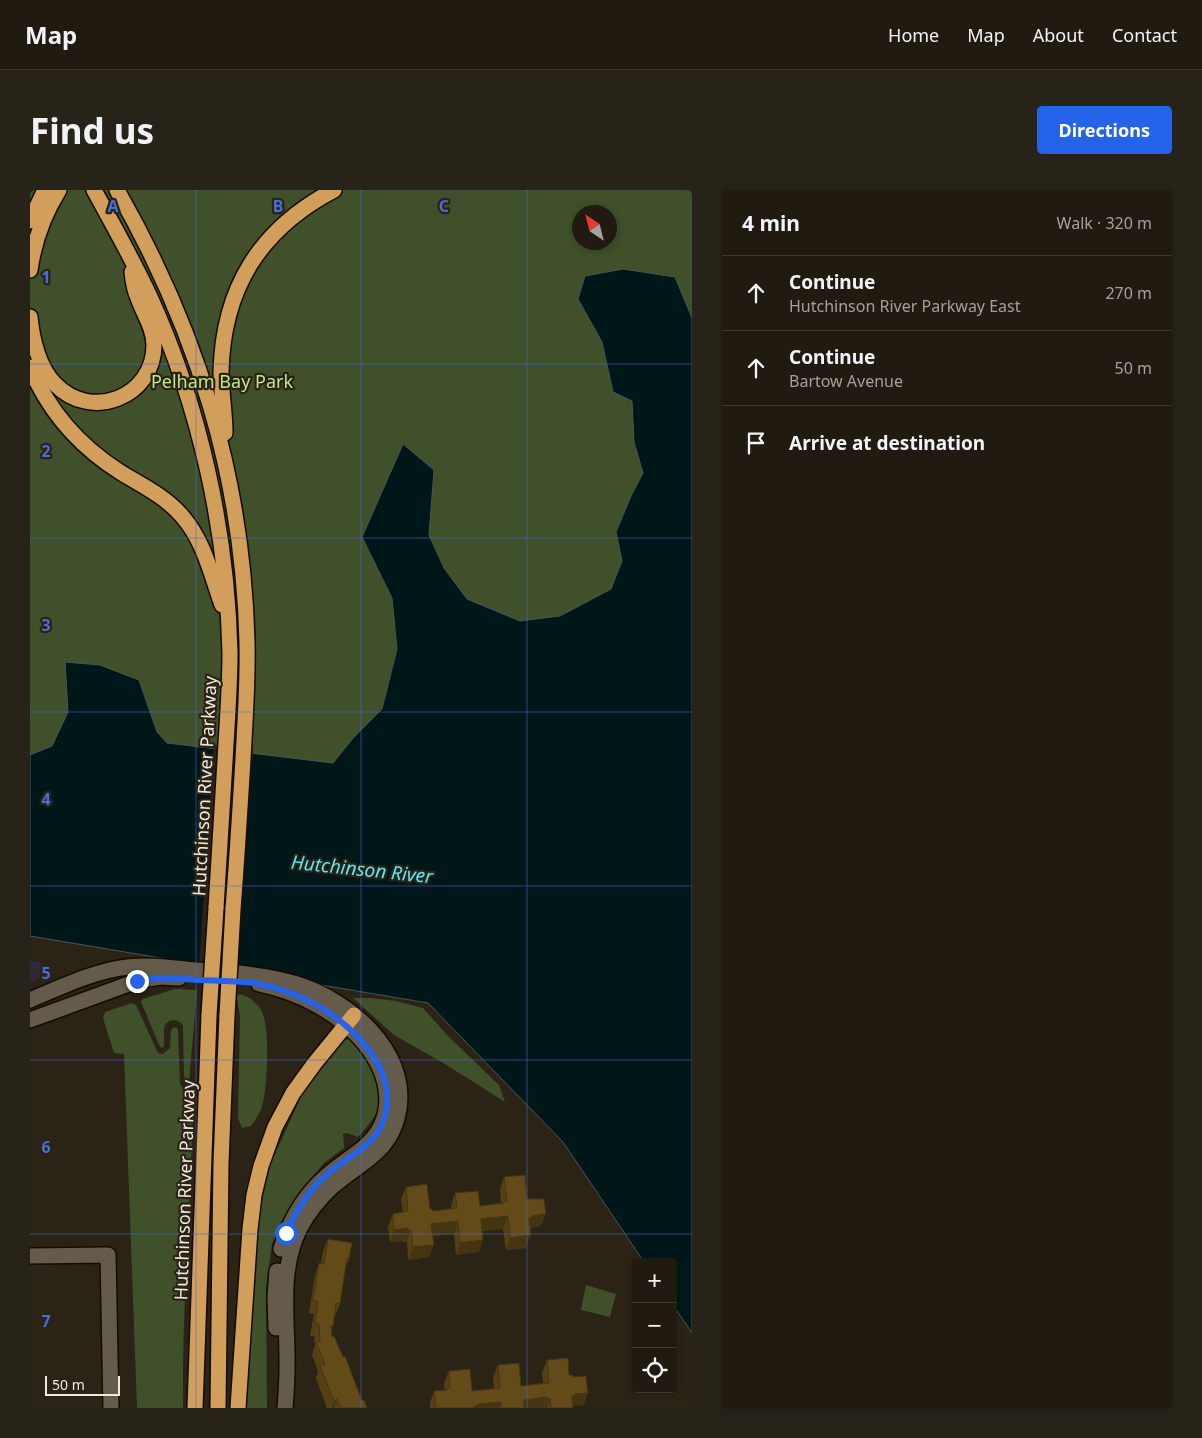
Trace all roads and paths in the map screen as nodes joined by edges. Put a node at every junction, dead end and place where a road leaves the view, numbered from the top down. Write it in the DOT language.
graph roads {
  1 [pos="45,190"];
  2 [pos="59,190"];
  3 [pos="94,190"];
  4 [pos="118,190"];
  5 [pos="334,190"];
  6 [pos="30,221"];
  7 [pos="127,251"];
  8 [pos="30,270"];
  9 [pos="30,317"];
  10 [pos="30,367"];
  11 [pos="225,457"];
  12 [pos="229,626"];
  13 [pos="213,976"];
  14 [pos="30,1000"];
  15 [pos="30,1020"];
  16 [pos="350,1020"];
  17 [pos="30,1256"];
  18 [pos="111,1408"];
  19 [pos="195,1408"];
  20 [pos="218,1408"];
  21 [pos="238,1408"];
  22 [pos="284,1408"];
  1 -- 6 [label="highway"];
  2 -- 8 [label="highway"];
  3 -- 7 [label="highway, Hutchinson River Parkway"];
  4 -- 11 [label="highway, Hutchinson River Parkway"];
  5 -- 11 [label="highway"];
  7 -- 9 [label="highway"];
  7 -- 12 [label="highway, Hutchinson River Parkway"];
  10 -- 12 [label="highway"];
  11 -- 20 [label="highway, Hutchinson River Parkway, bridge"];
  12 -- 19 [label="highway, Hutchinson River Parkway, bridge"];
  13 -- 14 [label="street"];
  13 -- 15 [label="street"];
  13 -- 16 [label="street"];
  16 -- 21 [label="highway"];
  16 -- 22 [label="street"];
  17 -- 18 [label="street"];
}
